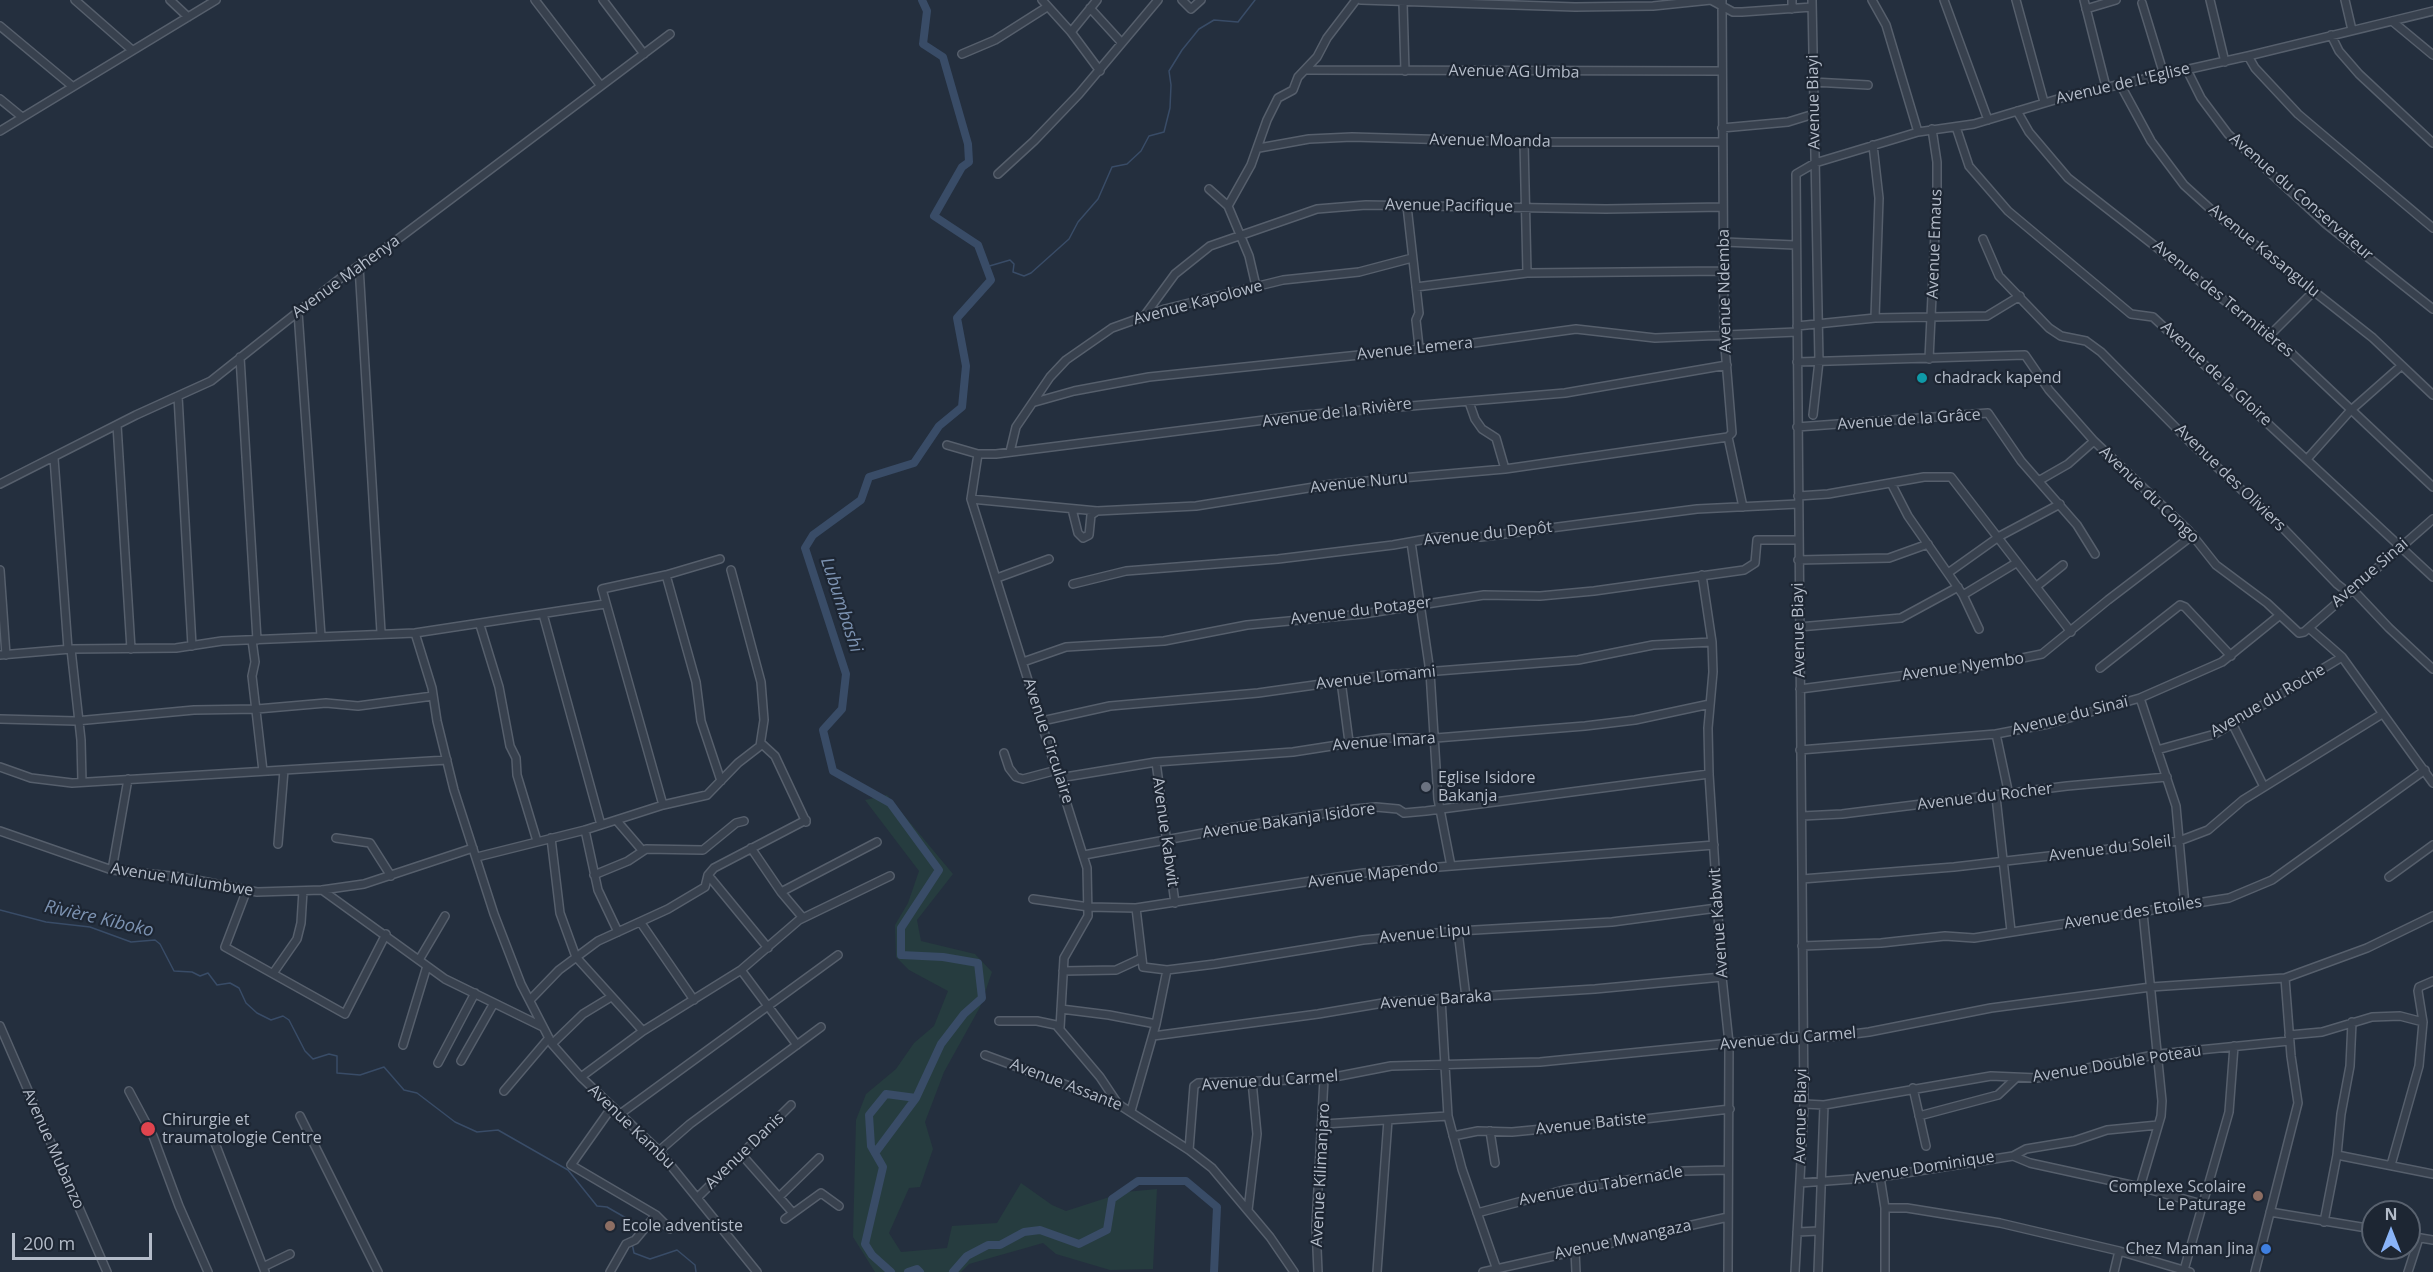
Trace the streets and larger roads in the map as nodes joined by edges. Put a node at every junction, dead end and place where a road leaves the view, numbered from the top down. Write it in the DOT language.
graph roads {
  1 [pos="75,0"];
  2 [pos="170,0"];
  3 [pos="216,0"];
  4 [pos="535,0"];
  5 [pos="603,0"];
  6 [pos="1041,0"];
  7 [pos="1097,0"];
  8 [pos="1182,0"];
  9 [pos="1200,0"];
  10 [pos="1356,0"];
  11 [pos="1361,0"];
  12 [pos="1792,0"];
  13 [pos="1872,0"];
  14 [pos="1944,0"];
  15 [pos="2016,0"];
  16 [pos="2084,0"];
  17 [pos="2116,0"];
  18 [pos="2152,0"];
  19 [pos="2210,0"];
  20 [pos="2345,0"];
  21 [pos="1156,1"];
  22 [pos="2141,2"];
  23 [pos="1403,3"];
  24 [pos="1722,3"];
  25 [pos="1812,4"];
  26 [pos="1047,7"];
  27 [pos="1090,8"];
  28 [pos="1792,9"];
  29 [pos="2086,9"];
  30 [pos="2433,11"];
  31 [pos="188,16"];
  32 [pos="2392,21"];
  33 [pos="0,26"];
  34 [pos="2352,30"];
  35 [pos="1071,32"];
  36 [pos="670,34"];
  37 [pos="2331,35"];
  38 [pos="1121,42"];
  39 [pos="132,50"];
  40 [pos="644,54"];
  41 [pos="962,54"];
  42 [pos="2433,55"];
  43 [pos="2248,56"];
  44 [pos="2225,62"];
  45 [pos="1307,70"];
  46 [pos="2187,70"];
  47 [pos="1100,71"];
  48 [pos="1405,71"];
  49 [pos="1721,71"];
  50 [pos="2164,75"];
  51 [pos="1813,82"];
  52 [pos="2120,84"];
  53 [pos="1868,85"];
  54 [pos="72,86"];
  55 [pos="600,86"];
  56 [pos="2106,87"];
  57 [pos="0,99"];
  58 [pos="2044,102"];
  59 [pos="2017,111"];
  60 [pos="1814,114"];
  61 [pos="22,117"];
  62 [pos="1988,120"];
  63 [pos="1956,127"];
  64 [pos="1722,128"];
  65 [pos="1932,129"];
  66 [pos="0,131"];
  67 [pos="1918,132"];
  68 [pos="1524,142"];
  69 [pos="1722,142"];
  70 [pos="2433,143"];
  71 [pos="1873,146"];
  72 [pos="1259,148"];
  73 [pos="1815,163"];
  74 [pos="998,174"];
  75 [pos="1209,189"];
  76 [pos="1228,206"];
  77 [pos="1407,206"];
  78 [pos="1523,207"];
  79 [pos="1723,207"];
  80 [pos="2433,228"];
  81 [pos="1242,237"];
  82 [pos="1983,239"];
  83 [pos="1724,242"];
  84 [pos="1795,244"];
  85 [pos="1412,258"];
  86 [pos="359,266"];
  87 [pos="1723,271"];
  88 [pos="1527,273"];
  89 [pos="1256,286"];
  90 [pos="1416,287"];
  91 [pos="2314,291"];
  92 [pos="2020,296"];
  93 [pos="2433,309"];
  94 [pos="298,312"];
  95 [pos="1145,315"];
  96 [pos="1932,316"];
  97 [pos="1875,318"];
  98 [pos="1818,324"];
  99 [pos="1797,329"];
  100 [pos="1724,335"];
  101 [pos="2270,335"];
  102 [pos="1419,347"];
  103 [pos="240,357"];
  104 [pos="1929,359"];
  105 [pos="1819,361"];
  106 [pos="1797,362"];
  107 [pos="1727,365"];
  108 [pos="2401,366"];
  109 [pos="2433,395"];
  110 [pos="178,396"];
  111 [pos="1035,402"];
  112 [pos="1469,402"];
  113 [pos="2350,411"];
  114 [pos="1813,416"];
  115 [pos="117,425"];
  116 [pos="1797,428"];
  117 [pos="1728,437"];
  118 [pos="2094,441"];
  119 [pos="947,445"];
  120 [pos="1011,453"];
  121 [pos="978,454"];
  122 [pos="54,458"];
  123 [pos="2308,458"];
  124 [pos="1505,469"];
  125 [pos="2040,480"];
  126 [pos="1891,483"];
  127 [pos="0,484"];
  128 [pos="2433,487"];
  129 [pos="971,499"];
  130 [pos="1798,500"];
  131 [pos="2060,504"];
  132 [pos="1743,507"];
  133 [pos="1072,509"];
  134 [pos="1097,511"];
  135 [pos="2433,519"];
  136 [pos="2193,535"];
  137 [pos="1998,538"];
  138 [pos="1798,540"];
  139 [pos="1411,542"];
  140 [pos="1928,544"];
  141 [pos="2399,548"];
  142 [pos="2095,554"];
  143 [pos="720,559"];
  144 [pos="1049,559"];
  145 [pos="1798,560"];
  146 [pos="2016,562"];
  147 [pos="2063,565"];
  148 [pos="0,570"];
  149 [pos="730,570"];
  150 [pos="1948,573"];
  151 [pos="666,575"];
  152 [pos="1702,575"];
  153 [pos="2433,577"];
  154 [pos="997,578"];
  155 [pos="1073,584"];
  156 [pos="2037,586"];
  157 [pos="1958,587"];
  158 [pos="2349,591"];
  159 [pos="1963,595"];
  160 [pos="605,604"];
  161 [pos="1420,605"];
  162 [pos="543,614"];
  163 [pos="2280,615"];
  164 [pos="480,625"];
  165 [pos="1799,627"];
  166 [pos="2308,628"];
  167 [pos="1979,629"];
  168 [pos="381,632"];
  169 [pos="2071,632"];
  170 [pos="415,633"];
  171 [pos="321,636"];
  172 [pos="254,640"];
  173 [pos="1712,642"];
  174 [pos="192,646"];
  175 [pos="69,649"];
  176 [pos="131,649"];
  177 [pos="3,655"];
  178 [pos="2231,656"];
  179 [pos="2342,657"];
  180 [pos="1023,662"];
  181 [pos="2100,668"];
  182 [pos="2433,669"];
  183 [pos="1430,672"];
  184 [pos="1341,681"];
  185 [pos="1800,689"];
  186 [pos="433,696"];
  187 [pos="2140,698"];
  188 [pos="1710,704"];
  189 [pos="257,709"];
  190 [pos="2382,714"];
  191 [pos="0,718"];
  192 [pos="78,721"];
  193 [pos="1042,721"];
  194 [pos="2233,725"];
  195 [pos="1996,734"];
  196 [pos="1436,738"];
  197 [pos="1349,742"];
  198 [pos="762,744"];
  199 [pos="1800,750"];
  200 [pos="2157,750"];
  201 [pos="1004,753"];
  202 [pos="447,759"];
  203 [pos="1156,762"];
  204 [pos="0,767"];
  205 [pos="284,770"];
  206 [pos="1057,770"];
  207 [pos="2425,770"];
  208 [pos="263,771"];
  209 [pos="1709,774"];
  210 [pos="2167,777"];
  211 [pos="1059,778"];
  212 [pos="128,779"];
  213 [pos="722,781"];
  214 [pos="82,782"];
  215 [pos="2433,783"];
  216 [pos="2264,787"];
  217 [pos="2009,795"];
  218 [pos="1996,797"];
  219 [pos="663,805"];
  220 [pos="1441,809"];
  221 [pos="1802,816"];
  222 [pos="617,821"];
  223 [pos="744,821"];
  224 [pos="601,825"];
  225 [pos="585,830"];
  226 [pos="0,831"];
  227 [pos="336,838"];
  228 [pos="551,838"];
  229 [pos="1167,839"];
  230 [pos="537,841"];
  231 [pos="2179,841"];
  232 [pos="877,842"];
  233 [pos="278,844"];
  234 [pos="1714,844"];
  235 [pos="2433,845"];
  236 [pos="473,848"];
  237 [pos="751,848"];
  238 [pos="642,850"];
  239 [pos="1084,855"];
  240 [pos="477,857"];
  241 [pos="2004,862"];
  242 [pos="1451,866"];
  243 [pos="112,870"];
  244 [pos="594,875"];
  245 [pos="708,875"];
  246 [pos="391,876"];
  247 [pos="890,876"];
  248 [pos="2389,877"];
  249 [pos="1802,879"];
  250 [pos="322,890"];
  251 [pos="303,891"];
  252 [pos="246,892"];
  253 [pos="781,892"];
  254 [pos="1033,899"];
  255 [pos="1175,903"];
  256 [pos="2185,906"];
  257 [pos="1089,907"];
  258 [pos="1136,908"];
  259 [pos="1718,908"];
  260 [pos="2143,913"];
  261 [pos="445,916"];
  262 [pos="2433,916"];
  263 [pos="803,918"];
  264 [pos="641,923"];
  265 [pos="1458,931"];
  266 [pos="2011,931"];
  267 [pos="618,932"];
  268 [pos="386,934"];
  269 [pos="1802,946"];
  270 [pos="768,948"];
  271 [pos="838,956"];
  272 [pos="576,957"];
  273 [pos="1140,958"];
  274 [pos="419,960"];
  275 [pos="427,966"];
  276 [pos="741,970"];
  277 [pos="1167,970"];
  278 [pos="1063,971"];
  279 [pos="274,972"];
  280 [pos="1722,977"];
  281 [pos="2285,978"];
  282 [pos="2433,981"];
  283 [pos="2151,987"];
  284 [pos="475,993"];
  285 [pos="611,997"];
  286 [pos="1466,997"];
  287 [pos="1441,998"];
  288 [pos="530,1000"];
  289 [pos="694,1000"];
  290 [pos="494,1003"];
  291 [pos="767,1008"];
  292 [pos="534,1009"];
  293 [pos="1061,1010"];
  294 [pos="527,1019"];
  295 [pos="999,1021"];
  296 [pos="2352,1022"];
  297 [pos="2423,1022"];
  298 [pos="1156,1024"];
  299 [pos="0,1026"];
  300 [pos="821,1027"];
  301 [pos="544,1028"];
  302 [pos="1060,1028"];
  303 [pos="643,1031"];
  304 [pos="1153,1036"];
  305 [pos="1802,1036"];
  306 [pos="2289,1038"];
  307 [pos="551,1041"];
  308 [pos="1730,1043"];
  309 [pos="403,1045"];
  310 [pos="797,1045"];
  311 [pos="2234,1046"];
  312 [pos="2159,1054"];
  313 [pos="985,1055"];
  314 [pos="461,1061"];
  315 [pos="438,1063"];
  316 [pos="1444,1065"];
  317 [pos="581,1077"];
  318 [pos="2016,1078"];
  319 [pos="1324,1079"];
  320 [pos="1252,1081"];
  321 [pos="1914,1088"];
  322 [pos="129,1090"];
  323 [pos="504,1091"];
  324 [pos="1118,1104"];
  325 [pos="1804,1104"];
  326 [pos="791,1105"];
  327 [pos="1824,1105"];
  328 [pos="612,1107"];
  329 [pos="1730,1109"];
  330 [pos="1131,1111"];
  331 [pos="620,1114"];
  332 [pos="300,1116"];
  333 [pos="1448,1116"];
  334 [pos="1919,1116"];
  335 [pos="1388,1120"];
  336 [pos="1324,1124"];
  337 [pos="2158,1125"];
  338 [pos="1490,1131"];
  339 [pos="1453,1136"];
  340 [pos="215,1143"];
  341 [pos="1926,1146"];
  342 [pos="1189,1150"];
  343 [pos="659,1151"];
  344 [pos="742,1155"];
  345 [pos="2337,1155"];
  346 [pos="2013,1156"];
  347 [pos="819,1158"];
  348 [pos="1495,1163"];
  349 [pos="2391,1165"];
  350 [pos="1727,1170"];
  351 [pos="2433,1174"];
  352 [pos="1880,1177"];
  353 [pos="1820,1182"];
  354 [pos="1800,1183"];
  355 [pos="2140,1187"];
  356 [pos="698,1197"];
  357 [pos="779,1197"];
  358 [pos="2202,1204"];
  359 [pos="839,1206"];
  360 [pos="1885,1208"];
  361 [pos="1248,1210"];
  362 [pos="2270,1212"];
  363 [pos="793,1213"];
  364 [pos="1477,1213"];
  365 [pos="656,1215"];
  366 [pos="1728,1218"];
  367 [pos="785,1219"];
  368 [pos="2324,1222"];
  369 [pos="2361,1227"];
  370 [pos="670,1229"];
  371 [pos="1819,1231"];
  372 [pos="1797,1232"];
  373 [pos="1575,1251"];
  374 [pos="2120,1251"];
  375 [pos="290,1254"];
  376 [pos="1514,1263"];
  377 [pos="1496,1267"];
  378 [pos="264,1270"];
  379 [pos="2187,1271"];
  380 [pos="107,1272"];
  381 [pos="208,1272"];
  382 [pos="378,1272"];
  383 [pos="610,1272"];
  384 [pos="757,1272"];
  385 [pos="1294,1272"];
  386 [pos="1318,1272"];
  387 [pos="1377,1272"];
  388 [pos="1483,1272"];
  389 [pos="1514,1272"];
  390 [pos="1576,1272"];
  391 [pos="1728,1272"];
  392 [pos="1795,1272"];
  393 [pos="1818,1272"];
  394 [pos="1885,1272"];
  395 [pos="2114,1272"];
  396 [pos="2255,1272"];
  1 -- 39 [label="street"];
  2 -- 31 [label="street"];
  3 -- 31 [label="street"];
  4 -- 55 [label="street"];
  5 -- 40 [label="street"];
  6 -- 26 [label="street"];
  7 -- 27 [label="street"];
  8 -- 9 [label="street"];
  10 -- 45 [label="street"];
  11 -- 23 [label="street"];
  12 -- 28 [label="street"];
  13 -- 67 [label="street"];
  14 -- 62 [label="street"];
  15 -- 58 [label="street"];
  16 -- 29 [label="street"];
  17 -- 29 [label="street"];
  18 -- 22 [label="street"];
  19 -- 44 [label="street"];
  20 -- 34 [label="street"];
  21 -- 38 [label="street"];
  22 -- 50 [label="street"];
  23 -- 24 [label="street"];
  23 -- 48 [label="street"];
  24 -- 28 [label="street"];
  24 -- 49 [label="street, Avenue Ndemba"];
  25 -- 28 [label="street"];
  25 -- 51 [label="street, Avenue Biayi"];
  26 -- 35 [label="street"];
  26 -- 41 [label="street"];
  27 -- 35 [label="street"];
  27 -- 38 [label="street"];
  29 -- 56 [label="street"];
  30 -- 32 [label="street, Avenue de L'Eglise"];
  31 -- 39 [label="street"];
  32 -- 34 [label="street, Avenue de L'Eglise"];
  32 -- 42 [label="street"];
  33 -- 54 [label="street"];
  34 -- 37 [label="street, Avenue de L'Eglise"];
  35 -- 47 [label="street"];
  36 -- 40 [label="street, Avenue Mahenya"];
  37 -- 43 [label="street, Avenue de L'Eglise"];
  37 -- 70 [label="street"];
  38 -- 47 [label="street"];
  39 -- 54 [label="street"];
  40 -- 55 [label="street, Avenue Mahenya"];
  43 -- 44 [label="street, Avenue de L'Eglise"];
  43 -- 80 [label="street"];
  44 -- 46 [label="street, Avenue de L'Eglise"];
  45 -- 48 [label="street, Avenue AG Umba"];
  45 -- 72 [label="street"];
  46 -- 50 [label="street, Avenue de L'Eglise"];
  46 -- 93 [label="street, Avenue du Conservateur"];
  47 -- 74 [label="street"];
  48 -- 49 [label="street, Avenue AG Umba"];
  49 -- 64 [label="street, Avenue Ndemba"];
  50 -- 52 [label="street, Avenue de L'Eglise"];
  51 -- 53 [label="street"];
  51 -- 60 [label="street, Avenue Biayi"];
  52 -- 56 [label="street, Avenue de L'Eglise"];
  52 -- 91 [label="street, Avenue Kasangulu"];
  54 -- 61 [label="street"];
  55 -- 86 [label="street, Avenue Mahenya"];
  56 -- 58 [label="street, Avenue de L'Eglise"];
  57 -- 61 [label="street"];
  58 -- 59 [label="street, Avenue de L'Eglise"];
  59 -- 62 [label="street, Avenue de L'Eglise"];
  59 -- 101 [label="street, Avenue des Termitières"];
  60 -- 64 [label="street"];
  60 -- 73 [label="street, Avenue Biayi"];
  61 -- 66 [label="street"];
  62 -- 63 [label="street, Avenue de L'Eglise"];
  63 -- 65 [label="street, Avenue de L'Eglise"];
  63 -- 123 [label="street, Avenue de la Gloire"];
  64 -- 69 [label="street, Avenue Ndemba"];
  65 -- 67 [label="street, Avenue de L'Eglise"];
  65 -- 96 [label="street, Avenue Emaus"];
  67 -- 71 [label="street, Avenue de L'Eglise"];
  68 -- 69 [label="street, Avenue Moanda"];
  68 -- 72 [label="street, Avenue Moanda"];
  68 -- 78 [label="street"];
  69 -- 79 [label="street, Avenue Ndemba"];
  71 -- 73 [label="street, Avenue de L'Eglise"];
  71 -- 97 [label="street"];
  72 -- 76 [label="street"];
  73 -- 84 [label="street, Avenue Biayi"];
  73 -- 98 [label="street"];
  75 -- 76 [label="street"];
  76 -- 81 [label="street"];
  77 -- 78 [label="street, Avenue Pacifique"];
  77 -- 81 [label="street, Avenue Pacifique"];
  77 -- 85 [label="street"];
  78 -- 79 [label="street, Avenue Pacifique"];
  78 -- 88 [label="street"];
  79 -- 83 [label="street, Avenue Ndemba"];
  81 -- 89 [label="street"];
  81 -- 95 [label="street, Avenue Pacifique"];
  82 -- 92 [label="street, Avenue des Oliviers"];
  83 -- 84 [label="street"];
  83 -- 87 [label="street, Avenue Ndemba"];
  84 -- 99 [label="street, Avenue Biayi"];
  85 -- 89 [label="street, Avenue Kapolowe"];
  85 -- 90 [label="street"];
  86 -- 94 [label="street, Avenue Mahenya"];
  86 -- 168 [label="street"];
  87 -- 88 [label="street"];
  87 -- 100 [label="street, Avenue Ndemba"];
  88 -- 90 [label="street"];
  89 -- 95 [label="street, Avenue Kapolowe"];
  90 -- 102 [label="street"];
  91 -- 101 [label="street"];
  91 -- 108 [label="street, Avenue Kasangulu"];
  92 -- 96 [label="street"];
  92 -- 158 [label="street, Avenue des Oliviers"];
  94 -- 103 [label="street, Avenue Mahenya"];
  94 -- 171 [label="street"];
  95 -- 111 [label="street, Avenue Kapolowe"];
  96 -- 97 [label="street"];
  96 -- 104 [label="street, Avenue Emaus"];
  97 -- 98 [label="street"];
  98 -- 99 [label="street"];
  98 -- 105 [label="street"];
  99 -- 100 [label="street, Avenue Lemera"];
  99 -- 106 [label="street, Avenue Biayi"];
  100 -- 102 [label="street, Avenue Lemera"];
  100 -- 107 [label="street, Avenue Ndemba"];
  101 -- 113 [label="street, Avenue des Termitières"];
  102 -- 111 [label="street, Avenue Lemera"];
  103 -- 110 [label="street, Avenue Mahenya"];
  103 -- 172 [label="street"];
  104 -- 105 [label="street, Avenue du Congo"];
  104 -- 118 [label="street, Avenue du Congo"];
  105 -- 106 [label="street, Avenue du Congo"];
  105 -- 114 [label="street"];
  106 -- 116 [label="street, Avenue Biayi"];
  107 -- 112 [label="street, Avenue de la Rivière"];
  107 -- 117 [label="street, Avenue Ndemba"];
  108 -- 109 [label="street, Avenue Kasangulu"];
  108 -- 113 [label="street"];
  110 -- 115 [label="street, Avenue Mahenya"];
  110 -- 174 [label="street"];
  111 -- 120 [label="street, Avenue Kapolowe"];
  112 -- 120 [label="street, Avenue de la Rivière"];
  112 -- 124 [label="street"];
  113 -- 123 [label="street"];
  113 -- 128 [label="street, Avenue des Termitières"];
  115 -- 122 [label="street, Avenue Mahenya"];
  115 -- 176 [label="street"];
  116 -- 125 [label="street, Avenue de la Grâce"];
  116 -- 130 [label="street, Avenue Biayi"];
  117 -- 124 [label="street, Avenue Nuru"];
  117 -- 132 [label="street, Avenue Ndemba"];
  118 -- 125 [label="street"];
  118 -- 136 [label="street, Avenue du Congo"];
  119 -- 121 [label="street, Avenue de la Rivière"];
  120 -- 121 [label="street, Avenue de la Rivière"];
  121 -- 129 [label="street, Avenue Circulaire"];
  122 -- 127 [label="street, Avenue Mahenya"];
  122 -- 175 [label="street"];
  123 -- 141 [label="street, Avenue de la Gloire"];
  124 -- 134 [label="street, Avenue Nuru"];
  125 -- 131 [label="street, Avenue de la Grâce"];
  126 -- 130 [label="street, Avenue du Depôt"];
  126 -- 137 [label="street, Avenue du Depôt"];
  126 -- 140 [label="street"];
  129 -- 133 [label="street"];
  129 -- 154 [label="street, Avenue Circulaire"];
  130 -- 132 [label="street, Avenue du Depôt"];
  130 -- 138 [label="street, Avenue Biayi"];
  131 -- 137 [label="street"];
  131 -- 142 [label="street, Avenue de la Grâce"];
  132 -- 139 [label="street, Avenue du Depôt"];
  133 -- 134 [label="street, Avenue Nuru"];
  133 -- 134 [label="street"];
  135 -- 141 [label="street, Avenue Sinai"];
  136 -- 163 [label="street, Avenue du Congo"];
  136 -- 169 [label="street, Avenue Nyembo"];
  137 -- 146 [label="street"];
  137 -- 150 [label="street"];
  138 -- 145 [label="street, Avenue Biayi"];
  138 -- 152 [label="street, Avenue du Potager"];
  139 -- 155 [label="street, Avenue du Depôt"];
  139 -- 161 [label="street"];
  140 -- 145 [label="street"];
  140 -- 150 [label="street"];
  141 -- 153 [label="street, Avenue de la Gloire"];
  141 -- 158 [label="street, Avenue Sinai"];
  143 -- 151 [label="street"];
  144 -- 154 [label="street"];
  145 -- 165 [label="street, Avenue Biayi"];
  146 -- 156 [label="street"];
  146 -- 159 [label="street"];
  147 -- 156 [label="street"];
  148 -- 177 [label="street"];
  149 -- 198 [label="street"];
  150 -- 157 [label="street"];
  151 -- 160 [label="street"];
  151 -- 213 [label="street"];
  152 -- 161 [label="street, Avenue du Potager"];
  152 -- 173 [label="street, Avenue Kabwit"];
  154 -- 180 [label="street, Avenue Circulaire"];
  156 -- 169 [label="street"];
  157 -- 159 [label="street"];
  157 -- 165 [label="street"];
  158 -- 166 [label="street, Avenue Sinai"];
  158 -- 182 [label="street, Avenue des Oliviers"];
  159 -- 167 [label="street"];
  160 -- 162 [label="street"];
  160 -- 219 [label="street"];
  161 -- 180 [label="street, Avenue du Potager"];
  161 -- 183 [label="street"];
  162 -- 164 [label="street"];
  162 -- 224 [label="street"];
  163 -- 166 [label="street, Avenue du Congo"];
  163 -- 178 [label="street, Avenue du Sinaï"];
  164 -- 170 [label="street"];
  164 -- 230 [label="street"];
  165 -- 185 [label="street, Avenue Biayi"];
  166 -- 179 [label="street, Avenue du Congo"];
  168 -- 170 [label="street"];
  168 -- 171 [label="street"];
  169 -- 185 [label="street, Avenue Nyembo"];
  170 -- 186 [label="street, Avenue Kambu"];
  171 -- 172 [label="street"];
  172 -- 174 [label="street"];
  172 -- 189 [label="street"];
  173 -- 183 [label="street, Avenue Lomami"];
  173 -- 188 [label="street, Avenue Kabwit"];
  174 -- 176 [label="street"];
  175 -- 176 [label="street"];
  175 -- 177 [label="street"];
  175 -- 192 [label="street"];
  178 -- 181 [label="street"];
  178 -- 187 [label="street, Avenue du Sinaï"];
  179 -- 190 [label="street, Avenue du Congo"];
  179 -- 194 [label="street, Avenue du Roche"];
  180 -- 193 [label="street, Avenue Circulaire"];
  183 -- 184 [label="street, Avenue Lomami"];
  183 -- 196 [label="street"];
  184 -- 193 [label="street, Avenue Lomami"];
  184 -- 197 [label="street"];
  185 -- 199 [label="street, Avenue Biayi"];
  186 -- 189 [label="street"];
  186 -- 202 [label="street, Avenue Kambu"];
  187 -- 195 [label="street, Avenue du Sinaï"];
  187 -- 200 [label="street"];
  188 -- 196 [label="street, Avenue Imara"];
  188 -- 209 [label="street, Avenue Kabwit"];
  189 -- 192 [label="street"];
  189 -- 208 [label="street"];
  190 -- 207 [label="street, Avenue du Congo"];
  190 -- 216 [label="street, Avenue du Soleil"];
  191 -- 192 [label="street"];
  192 -- 214 [label="street"];
  193 -- 206 [label="street, Avenue Circulaire"];
  194 -- 200 [label="street, Avenue du Roche"];
  194 -- 216 [label="street"];
  195 -- 199 [label="street, Avenue du Sinaï"];
  195 -- 217 [label="street"];
  196 -- 197 [label="street, Avenue Imara"];
  196 -- 220 [label="street"];
  197 -- 203 [label="street, Avenue Imara"];
  198 -- 213 [label="street"];
  198 -- 237 [label="street"];
  199 -- 221 [label="street, Avenue Biayi"];
  200 -- 210 [label="street"];
  201 -- 206 [label="street"];
  202 -- 205 [label="street"];
  202 -- 236 [label="street, Avenue Kambu"];
  203 -- 211 [label="street, Avenue Imara"];
  203 -- 229 [label="street, Avenue Kabwit"];
  204 -- 214 [label="street"];
  205 -- 208 [label="street"];
  205 -- 233 [label="street"];
  206 -- 211 [label="street, Avenue Circulaire"];
  207 -- 215 [label="street, Avenue du Congo"];
  207 -- 256 [label="street, Avenue des Etoiles"];
  208 -- 212 [label="street"];
  209 -- 220 [label="street, Avenue Bakanja Isidore"];
  209 -- 234 [label="street, Avenue Kabwit"];
  210 -- 217 [label="street, Avenue du Rocher"];
  210 -- 231 [label="street"];
  211 -- 239 [label="street, Avenue Circulaire"];
  212 -- 214 [label="street"];
  212 -- 243 [label="street"];
  213 -- 219 [label="street"];
  216 -- 231 [label="street, Avenue du Soleil"];
  217 -- 218 [label="street, Avenue du Rocher"];
  218 -- 221 [label="street, Avenue du Rocher"];
  218 -- 241 [label="street"];
  219 -- 222 [label="street"];
  220 -- 229 [label="street, Avenue Bakanja Isidore"];
  220 -- 242 [label="street"];
  221 -- 249 [label="street, Avenue Biayi"];
  222 -- 224 [label="street"];
  222 -- 238 [label="street"];
  223 -- 238 [label="street"];
  224 -- 225 [label="street"];
  225 -- 228 [label="street"];
  225 -- 244 [label="street"];
  226 -- 243 [label="street, Avenue Mulumbwe"];
  227 -- 246 [label="street"];
  228 -- 230 [label="street"];
  228 -- 272 [label="street"];
  229 -- 239 [label="street, Avenue Bakanja Isidore"];
  229 -- 255 [label="street, Avenue Kabwit"];
  230 -- 240 [label="street"];
  231 -- 241 [label="street, Avenue du Soleil"];
  231 -- 256 [label="street"];
  232 -- 253 [label="street"];
  234 -- 242 [label="street, Avenue Mapendo"];
  234 -- 259 [label="street, Avenue Kabwit"];
  235 -- 248 [label="street"];
  236 -- 240 [label="street, Avenue Kambu"];
  236 -- 246 [label="street, Avenue Mulumbwe"];
  237 -- 245 [label="street"];
  237 -- 253 [label="street"];
  238 -- 244 [label="street"];
  239 -- 257 [label="street, Avenue Circulaire"];
  240 -- 288 [label="street, Avenue Kambu"];
  241 -- 249 [label="street, Avenue du Soleil"];
  241 -- 266 [label="street"];
  242 -- 255 [label="street, Avenue Mapendo"];
  243 -- 252 [label="street, Avenue Mulumbwe"];
  244 -- 267 [label="street"];
  245 -- 264 [label="street"];
  245 -- 270 [label="street"];
  246 -- 250 [label="street, Avenue Mulumbwe"];
  247 -- 263 [label="street"];
  249 -- 269 [label="street, Avenue Biayi"];
  250 -- 251 [label="street, Avenue Mulumbwe"];
  250 -- 268 [label="street"];
  251 -- 252 [label="street, Avenue Mulumbwe"];
  251 -- 279 [label="street"];
  252 -- 279 [label="street"];
  253 -- 263 [label="street"];
  254 -- 257 [label="street, Avenue Mapendo"];
  255 -- 258 [label="street, Avenue Mapendo"];
  256 -- 260 [label="street, Avenue des Etoiles"];
  257 -- 258 [label="street, Avenue Mapendo"];
  257 -- 278 [label="street, Avenue Circulaire"];
  258 -- 273 [label="street"];
  259 -- 265 [label="street, Avenue Lipu"];
  259 -- 280 [label="street, Avenue Kabwit"];
  260 -- 266 [label="street, Avenue des Etoiles"];
  260 -- 283 [label="street"];
  261 -- 274 [label="street"];
  262 -- 281 [label="street, Avenue du Carmel"];
  263 -- 270 [label="street"];
  264 -- 267 [label="street"];
  264 -- 289 [label="street"];
  265 -- 277 [label="street, Avenue Lipu"];
  265 -- 286 [label="street"];
  266 -- 269 [label="street, Avenue des Etoiles"];
  267 -- 272 [label="street"];
  268 -- 274 [label="street"];
  268 -- 279 [label="street"];
  269 -- 305 [label="street, Avenue Biayi"];
  270 -- 276 [label="street"];
  271 -- 291 [label="street"];
  272 -- 285 [label="street"];
  272 -- 288 [label="street"];
  273 -- 277 [label="street, Avenue Lipu"];
  273 -- 278 [label="street"];
  274 -- 275 [label="street"];
  275 -- 284 [label="street"];
  275 -- 309 [label="street"];
  276 -- 289 [label="street"];
  276 -- 291 [label="street"];
  277 -- 298 [label="street"];
  278 -- 293 [label="street, Avenue Circulaire"];
  280 -- 286 [label="street, Avenue Baraka"];
  280 -- 308 [label="street, Avenue Kabwit"];
  281 -- 283 [label="street, Avenue du Carmel"];
  281 -- 306 [label="street"];
  282 -- 297 [label="street"];
  283 -- 305 [label="street, Avenue du Carmel"];
  283 -- 312 [label="street"];
  284 -- 290 [label="street"];
  284 -- 315 [label="street"];
  285 -- 303 [label="street"];
  285 -- 307 [label="street"];
  286 -- 287 [label="street, Avenue Baraka"];
  287 -- 304 [label="street, Avenue Baraka"];
  287 -- 316 [label="street"];
  288 -- 292 [label="street, Avenue Kambu"];
  289 -- 303 [label="street"];
  290 -- 294 [label="street"];
  290 -- 314 [label="street"];
  291 -- 310 [label="street"];
  291 -- 331 [label="street"];
  292 -- 294 [label="street"];
  292 -- 301 [label="street, Avenue Kambu"];
  293 -- 298 [label="street"];
  293 -- 302 [label="street, Avenue Circulaire"];
  294 -- 301 [label="street"];
  295 -- 302 [label="street"];
  296 -- 297 [label="street, Avenue Double Poteau"];
  296 -- 306 [label="street, Avenue Double Poteau"];
  296 -- 345 [label="street"];
  297 -- 349 [label="street"];
  298 -- 304 [label="street"];
  299 -- 380 [label="street, Avenue Mubanzo"];
  300 -- 310 [label="street"];
  301 -- 307 [label="street, Avenue Kambu"];
  302 -- 324 [label="street"];
  303 -- 317 [label="street"];
  304 -- 330 [label="street"];
  305 -- 308 [label="street, Avenue du Carmel"];
  305 -- 325 [label="street, Avenue Biayi"];
  306 -- 311 [label="street, Avenue Double Poteau"];
  306 -- 362 [label="street"];
  307 -- 317 [label="street, Avenue Kambu"];
  307 -- 323 [label="street"];
  308 -- 316 [label="street, Avenue du Carmel"];
  308 -- 329 [label="street, Avenue Kabwit"];
  310 -- 343 [label="street"];
  311 -- 312 [label="street, Avenue Double Poteau"];
  311 -- 358 [label="street"];
  312 -- 318 [label="street, Avenue Double Poteau"];
  312 -- 337 [label="street"];
  313 -- 324 [label="street, Avenue Assante"];
  316 -- 319 [label="street, Avenue du Carmel"];
  316 -- 333 [label="street"];
  317 -- 328 [label="street, Avenue Kambu"];
  318 -- 321 [label="street, Avenue Double Poteau"];
  318 -- 334 [label="street"];
  319 -- 320 [label="street, Avenue du Carmel"];
  319 -- 336 [label="street, Avenue Kilimanjaro"];
  320 -- 342 [label="street, Avenue du Carmel"];
  320 -- 361 [label="street"];
  321 -- 327 [label="street, Avenue Double Poteau"];
  321 -- 334 [label="street"];
  322 -- 381 [label="street"];
  324 -- 330 [label="street, Avenue Assante"];
  325 -- 327 [label="street, Avenue Double Poteau"];
  325 -- 354 [label="street, Avenue Biayi"];
  326 -- 344 [label="street, Avenue Danis"];
  327 -- 353 [label="street"];
  328 -- 331 [label="street, Avenue Kambu"];
  328 -- 365 [label="street"];
  329 -- 338 [label="street, Avenue Batiste"];
  329 -- 350 [label="street, Avenue Kabwit"];
  330 -- 342 [label="street, Avenue Assante"];
  331 -- 343 [label="street, Avenue Kambu"];
  332 -- 382 [label="street"];
  333 -- 335 [label="street"];
  333 -- 339 [label="street"];
  334 -- 341 [label="street"];
  335 -- 336 [label="street"];
  335 -- 387 [label="street"];
  336 -- 386 [label="street, Avenue Kilimanjaro"];
  337 -- 346 [label="street"];
  337 -- 355 [label="street"];
  338 -- 339 [label="street, Avenue Batiste"];
  338 -- 348 [label="street"];
  339 -- 364 [label="street"];
  340 -- 378 [label="street"];
  342 -- 361 [label="street, Avenue Assante"];
  343 -- 356 [label="street, Avenue Kambu"];
  344 -- 356 [label="street, Avenue Danis"];
  344 -- 357 [label="street"];
  345 -- 349 [label="street"];
  345 -- 368 [label="street"];
  346 -- 352 [label="street, Avenue Dominique"];
  346 -- 355 [label="street, Avenue Dominique"];
  347 -- 357 [label="street"];
  349 -- 351 [label="street"];
  350 -- 364 [label="street, Avenue du Tabernacle"];
  350 -- 366 [label="street, Avenue Kabwit"];
  352 -- 353 [label="street, Avenue Dominique"];
  352 -- 360 [label="street"];
  353 -- 354 [label="street, Avenue Dominique"];
  353 -- 371 [label="street"];
  354 -- 372 [label="street, Avenue Biayi"];
  355 -- 358 [label="street, Avenue Dominique"];
  356 -- 384 [label="street, Avenue Kambu"];
  357 -- 363 [label="street"];
  358 -- 379 [label="street"];
  359 -- 363 [label="street"];
  360 -- 374 [label="street"];
  360 -- 394 [label="street"];
  361 -- 385 [label="street, Avenue Assante"];
  362 -- 368 [label="street"];
  362 -- 396 [label="street"];
  363 -- 367 [label="street"];
  364 -- 377 [label="street"];
  365 -- 370 [label="street"];
  365 -- 383 [label="street"];
  366 -- 373 [label="street, Avenue Mwangaza"];
  366 -- 391 [label="street, Avenue Kabwit"];
  368 -- 369 [label="street"];
  371 -- 372 [label="street"];
  371 -- 393 [label="street"];
  372 -- 392 [label="street, Avenue Biayi"];
  373 -- 376 [label="street, Avenue Mwangaza"];
  373 -- 390 [label="street"];
  374 -- 379 [label="street"];
  374 -- 395 [label="street"];
  375 -- 378 [label="street"];
  376 -- 377 [label="street, Avenue Mwangaza"];
  376 -- 389 [label="street"];
  377 -- 388 [label="street, Avenue Mwangaza"];
}
